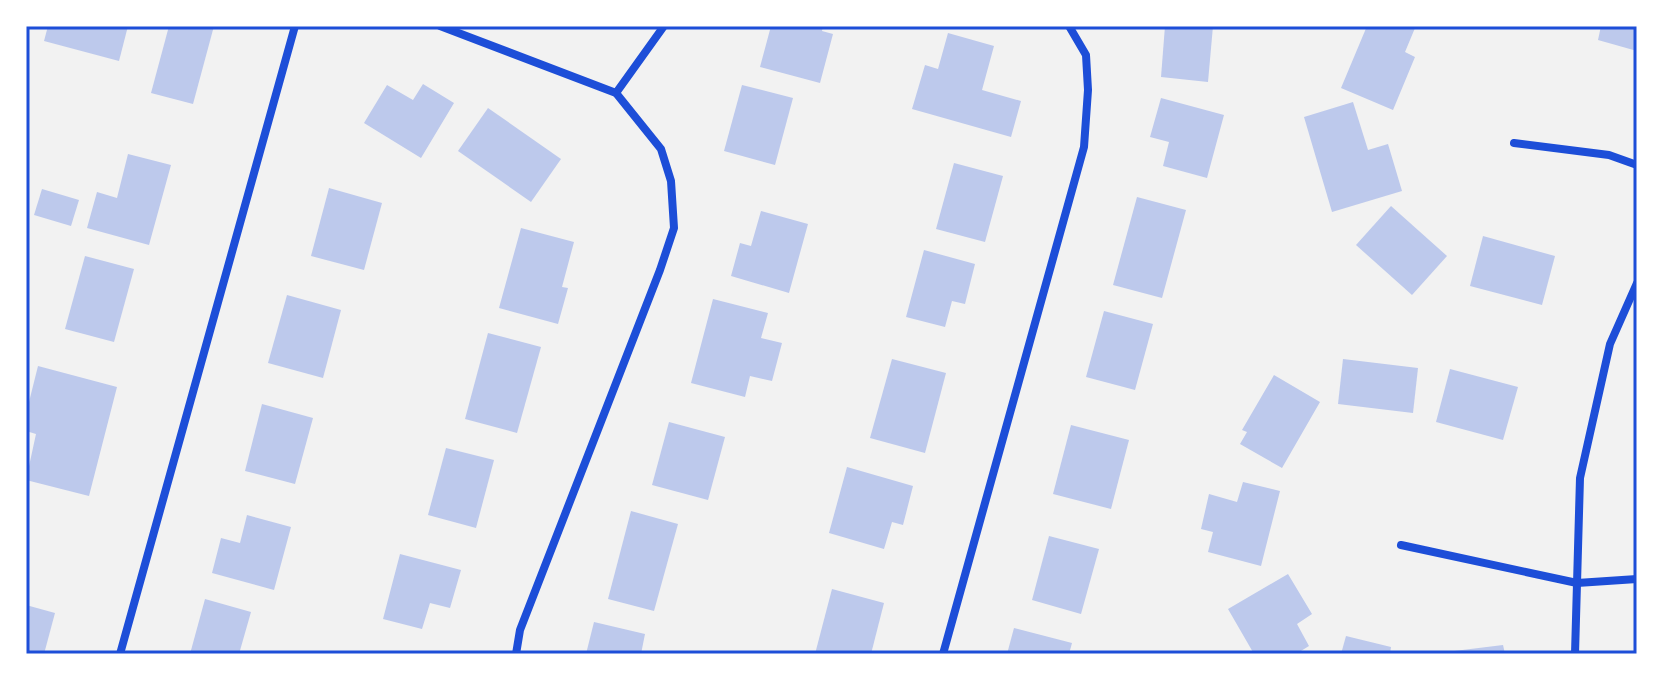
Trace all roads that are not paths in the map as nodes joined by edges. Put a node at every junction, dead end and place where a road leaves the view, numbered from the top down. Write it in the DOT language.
graph roads {
  1 [pos="295,26"];
  2 [pos="440,26"];
  3 [pos="664,26"];
  4 [pos="1069,26"];
  5 [pos="616,93"];
  6 [pos="1514,143"];
  7 [pos="1637,165"];
  8 [pos="1637,283"];
  9 [pos="1401,545"];
  10 [pos="1637,579"];
  11 [pos="1577,583"];
  12 [pos="120,654"];
  13 [pos="516,654"];
  14 [pos="943,654"];
  15 [pos="1575,654"];
  1 -- 12 [label="street"];
  2 -- 5 [label="street"];
  3 -- 5 [label="street"];
  4 -- 14 [label="street"];
  5 -- 13 [label="street"];
  6 -- 7 [label="street"];
  8 -- 11 [label="street"];
  9 -- 11 [label="street"];
  10 -- 11 [label="street"];
  11 -- 15 [label="street"];
}
